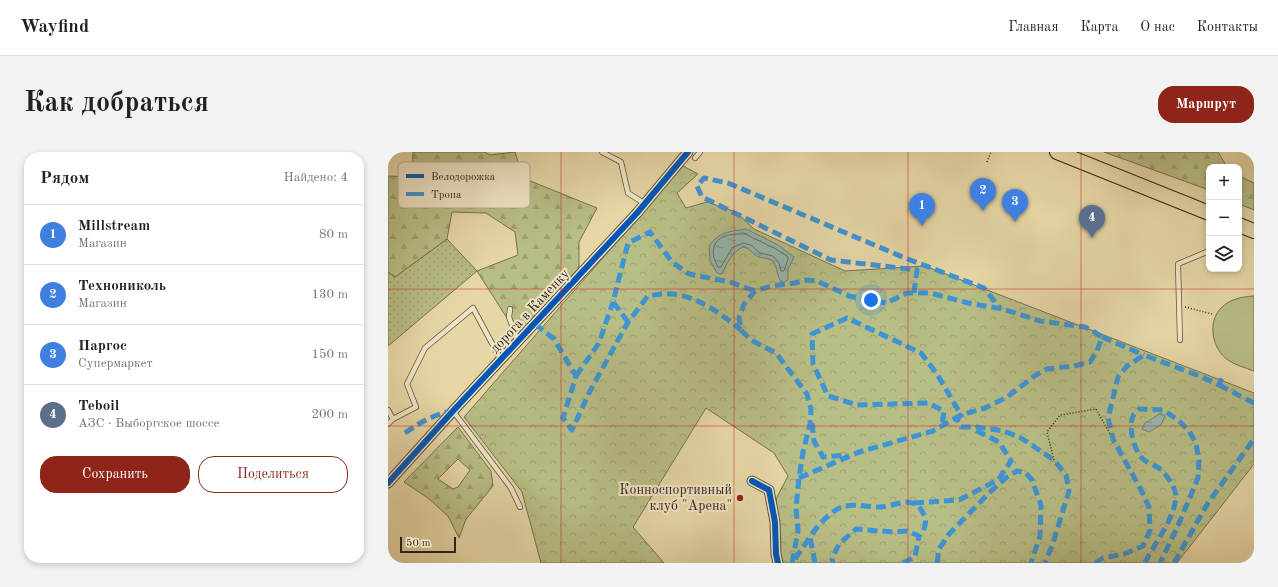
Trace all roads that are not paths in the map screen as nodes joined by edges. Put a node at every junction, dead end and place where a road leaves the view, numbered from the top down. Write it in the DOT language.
graph roads {
  1 [pos="602,152"];
  2 [pos="700,152"];
  3 [pos="1057,152"];
  4 [pos="1078,152"];
  5 [pos="691,155"];
  6 [pos="644,203"];
  7 [pos="1206,204"];
  8 [pos="1206,212"];
  9 [pos="1242,218"];
  10 [pos="1254,223"];
  11 [pos="1242,226"];
  12 [pos="1254,231"];
  13 [pos="1206,252"];
  14 [pos="510,309"];
  15 [pos="1180,340"];
  16 [pos="518,342"];
  17 [pos="501,360"];
  18 [pos="388,410"];
  19 [pos="453,411"];
  20 [pos="393,419"];
  21 [pos="388,424"];
  22 [pos="752,481"];
  23 [pos="388,484"];
  24 [pos="520,507"];
  25 [pos="778,563"];
  1 -- 6 [label="lane"];
  2 -- 5 [label="lane"];
  3 -- 8 [label="main road"];
  4 -- 7 [label="main road"];
  5 -- 6 [label="street, дорога в Каменку"];
  6 -- 16 [label="street, дорога в Каменку"];
  9 -- 10 [label="main road"];
  11 -- 12 [label="main road"];
  13 -- 15 [label="lane"];
  14 -- 16 [label="lane"];
  16 -- 17 [label="street, дорога в Каменку"];
  17 -- 19 [label="street, дорога в Каменку"];
  17 -- 20 [label="lane"];
  18 -- 20 [label="lane"];
  19 -- 23 [label="street, дорога в Каменку"];
  19 -- 24 [label="lane"];
  20 -- 21 [label="lane"];
  22 -- 25 [label="street"];
}
